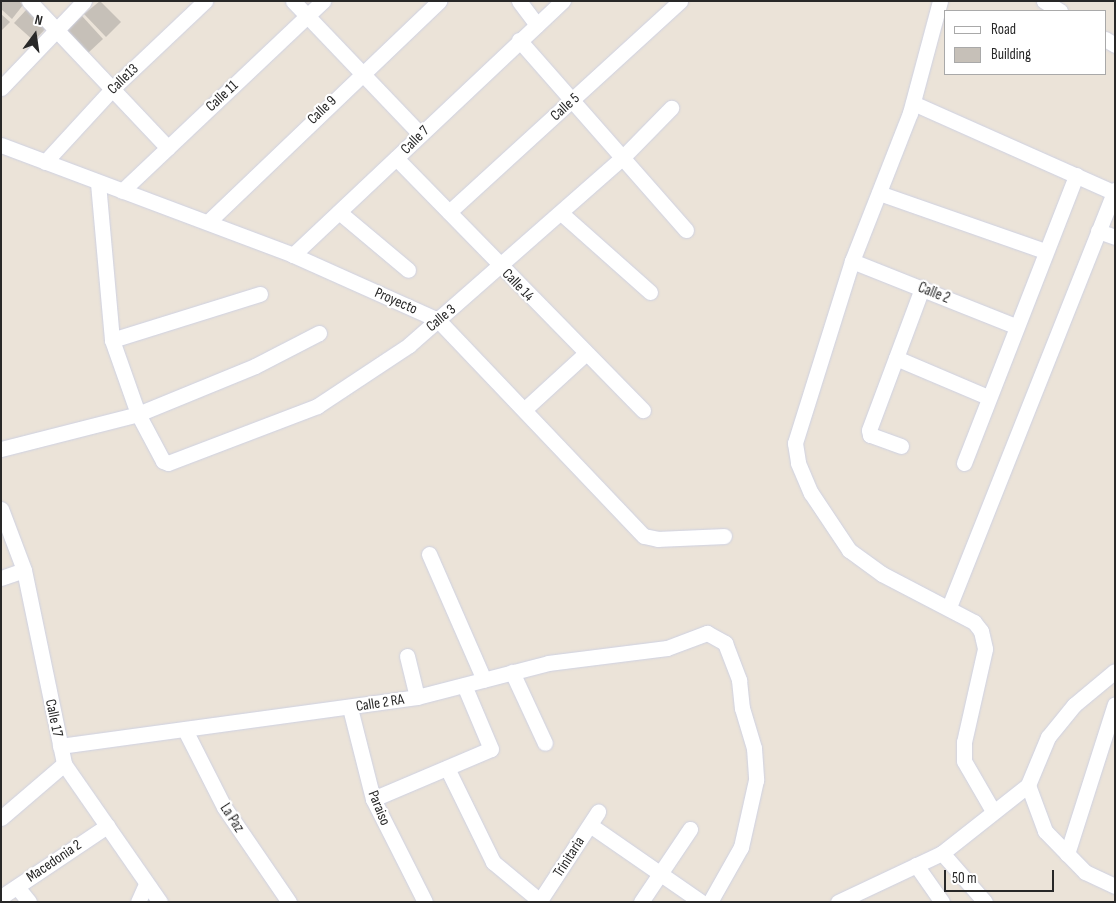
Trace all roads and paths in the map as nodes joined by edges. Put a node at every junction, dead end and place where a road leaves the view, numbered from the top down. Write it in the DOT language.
graph roads {
  1 [pos="29,1"];
  2 [pos="84,1"];
  3 [pos="205,1"];
  4 [pos="293,1"];
  5 [pos="323,1"];
  6 [pos="439,1"];
  7 [pos="519,1"];
  8 [pos="563,1"];
  9 [pos="680,1"];
  10 [pos="940,1"];
  11 [pos="1046,2"];
  12 [pos="1058,10"];
  13 [pos="306,17"];
  14 [pos="537,26"];
  15 [pos="54,29"];
  16 [pos="519,40"];
  17 [pos="360,74"];
  18 [pos="1,88"];
  19 [pos="113,88"];
  20 [pos="574,99"];
  21 [pos="913,103"];
  22 [pos="671,108"];
  23 [pos="420,134"];
  24 [pos="1,145"];
  25 [pos="168,148"];
  26 [pos="623,157"];
  27 [pos="396,158"];
  28 [pos="45,162"];
  29 [pos="1076,175"];
  30 [pos="98,183"];
  31 [pos="122,191"];
  32 [pos="1114,191"];
  33 [pos="879,193"];
  34 [pos="339,212"];
  35 [pos="449,212"];
  36 [pos="561,213"];
  37 [pos="208,222"];
  38 [pos="686,230"];
  39 [pos="1098,231"];
  40 [pos="1115,237"];
  41 [pos="1045,251"];
  42 [pos="293,255"];
  43 [pos="852,261"];
  44 [pos="501,268"];
  45 [pos="408,270"];
  46 [pos="922,288"];
  47 [pos="650,292"];
  48 [pos="260,294"];
  49 [pos="438,320"];
  50 [pos="1015,326"];
  51 [pos="319,333"];
  52 [pos="112,340"];
  53 [pos="585,354"];
  54 [pos="896,358"];
  55 [pos="988,397"];
  56 [pos="526,408"];
  57 [pos="643,410"];
  58 [pos="138,414"];
  59 [pos="901,446"];
  60 [pos="1,449"];
  61 [pos="964,462"];
  62 [pos="1,509"];
  63 [pos="724,536"];
  64 [pos="429,554"];
  65 [pos="24,570"];
  66 [pos="1,578"];
  67 [pos="949,607"];
  68 [pos="407,656"];
  69 [pos="1115,670"];
  70 [pos="512,672"];
  71 [pos="484,680"];
  72 [pos="464,685"];
  73 [pos="417,697"];
  74 [pos="1115,704"];
  75 [pos="350,708"];
  76 [pos="185,730"];
  77 [pos="545,743"];
  78 [pos="60,746"];
  79 [pos="64,764"];
  80 [pos="446,768"];
  81 [pos="1028,785"];
  82 [pos="373,799"];
  83 [pos="993,811"];
  84 [pos="598,812"];
  85 [pos="1,818"];
  86 [pos="590,825"];
  87 [pos="107,826"];
  88 [pos="690,830"];
  89 [pos="942,853"];
  90 [pos="1066,854"];
  91 [pos="916,865"];
  92 [pos="662,872"];
  93 [pos="146,884"];
  94 [pos="1115,886"];
  95 [pos="17,887"];
  96 [pos="1,896"];
  97 [pos="540,901"];
  98 [pos="28,902"];
  99 [pos="138,902"];
  100 [pos="160,902"];
  101 [pos="289,902"];
  102 [pos="425,902"];
  103 [pos="641,902"];
  104 [pos="702,902"];
  105 [pos="710,902"];
  106 [pos="838,902"];
  107 [pos="942,902"];
  108 [pos="985,902"];
  1 -- 15 [label="street"];
  2 -- 15 [label="street"];
  3 -- 19 [label="street, Calle13"];
  4 -- 13 [label="street"];
  5 -- 13 [label="street, Calle 11"];
  6 -- 17 [label="street, Calle 9"];
  7 -- 14 [label="street"];
  8 -- 14 [label="street, Calle 7"];
  9 -- 20 [label="street, Calle 5"];
  10 -- 21 [label="street"];
  11 -- 12 [label="street"];
  13 -- 17 [label="street"];
  13 -- 25 [label="street, Calle 11"];
  14 -- 16 [label="street, Calle 7"];
  15 -- 18 [label="street"];
  15 -- 19 [label="street"];
  16 -- 20 [label="street"];
  16 -- 23 [label="street, Calle 7"];
  17 -- 23 [label="street"];
  17 -- 37 [label="street, Calle 9"];
  19 -- 25 [label="street"];
  19 -- 28 [label="street, Calle13"];
  20 -- 26 [label="street"];
  20 -- 35 [label="street, Calle 5"];
  21 -- 29 [label="street"];
  21 -- 33 [label="street"];
  22 -- 26 [label="street, Calle 3"];
  23 -- 27 [label="street, Calle 7"];
  24 -- 28 [label="street, Proyecto"];
  25 -- 31 [label="street, Calle 11"];
  26 -- 36 [label="street, Calle 3"];
  26 -- 38 [label="street"];
  27 -- 34 [label="street, Calle 7"];
  27 -- 35 [label="street, Calle 14"];
  28 -- 30 [label="street, Proyecto"];
  29 -- 32 [label="street"];
  29 -- 41 [label="street"];
  30 -- 31 [label="street, Proyecto"];
  30 -- 52 [label="street"];
  31 -- 37 [label="street, Proyecto"];
  32 -- 39 [label="street"];
  33 -- 41 [label="street"];
  33 -- 43 [label="street"];
  34 -- 42 [label="street, Calle 7"];
  34 -- 45 [label="street"];
  35 -- 44 [label="street, Calle 14"];
  36 -- 44 [label="street, Calle 3"];
  36 -- 47 [label="street"];
  37 -- 42 [label="street, Proyecto"];
  39 -- 40 [label="street"];
  39 -- 67 [label="street"];
  41 -- 50 [label="street"];
  42 -- 49 [label="street, Proyecto"];
  43 -- 46 [label="street, Calle 2"];
  43 -- 67 [label="street"];
  44 -- 49 [label="street, Calle 3"];
  44 -- 53 [label="street, Calle 14"];
  46 -- 50 [label="street, Calle 2"];
  46 -- 54 [label="street"];
  48 -- 52 [label="street"];
  49 -- 56 [label="street, Proyecto"];
  49 -- 58 [label="street, Calle 3"];
  50 -- 55 [label="street"];
  51 -- 58 [label="street"];
  52 -- 58 [label="street"];
  53 -- 56 [label="street"];
  53 -- 57 [label="street, Calle 14"];
  54 -- 55 [label="street"];
  54 -- 59 [label="street"];
  55 -- 61 [label="street"];
  56 -- 63 [label="street, Proyecto"];
  58 -- 60 [label="street"];
  62 -- 65 [label="street, Calle 17"];
  64 -- 71 [label="street"];
  65 -- 66 [label="street"];
  65 -- 78 [label="street, Calle 17"];
  67 -- 83 [label="street"];
  68 -- 73 [label="street"];
  69 -- 81 [label="street"];
  70 -- 71 [label="street, Calle 2 RA"];
  70 -- 77 [label="street"];
  70 -- 105 [label="street, Calle 2 RA"];
  71 -- 72 [label="street, Calle 2 RA"];
  72 -- 73 [label="street, Calle 2 RA"];
  72 -- 80 [label="street"];
  73 -- 75 [label="street, Calle 2 RA"];
  74 -- 90 [label="street"];
  75 -- 76 [label="street, Calle 2 RA"];
  75 -- 82 [label="street, Paraiso"];
  76 -- 78 [label="street, Calle 2 RA"];
  76 -- 101 [label="street, La Paz"];
  78 -- 79 [label="street, Calle 17"];
  79 -- 85 [label="street"];
  79 -- 87 [label="street, Calle 17"];
  80 -- 82 [label="street"];
  80 -- 97 [label="street"];
  81 -- 83 [label="street"];
  81 -- 90 [label="street"];
  82 -- 102 [label="street, Paraiso"];
  83 -- 89 [label="street"];
  84 -- 86 [label="street, Trinitaria"];
  86 -- 92 [label="street"];
  86 -- 97 [label="street, Trinitaria"];
  87 -- 93 [label="street, Calle 17"];
  87 -- 95 [label="street, Macedonia 2"];
  88 -- 92 [label="street"];
  89 -- 91 [label="street"];
  89 -- 108 [label="street"];
  90 -- 94 [label="street"];
  91 -- 106 [label="street"];
  91 -- 107 [label="street"];
  92 -- 103 [label="street"];
  92 -- 104 [label="street"];
  93 -- 99 [label="street"];
  93 -- 100 [label="street, Calle 17"];
  95 -- 96 [label="street, Macedonia 2"];
  95 -- 98 [label="street"];
}
